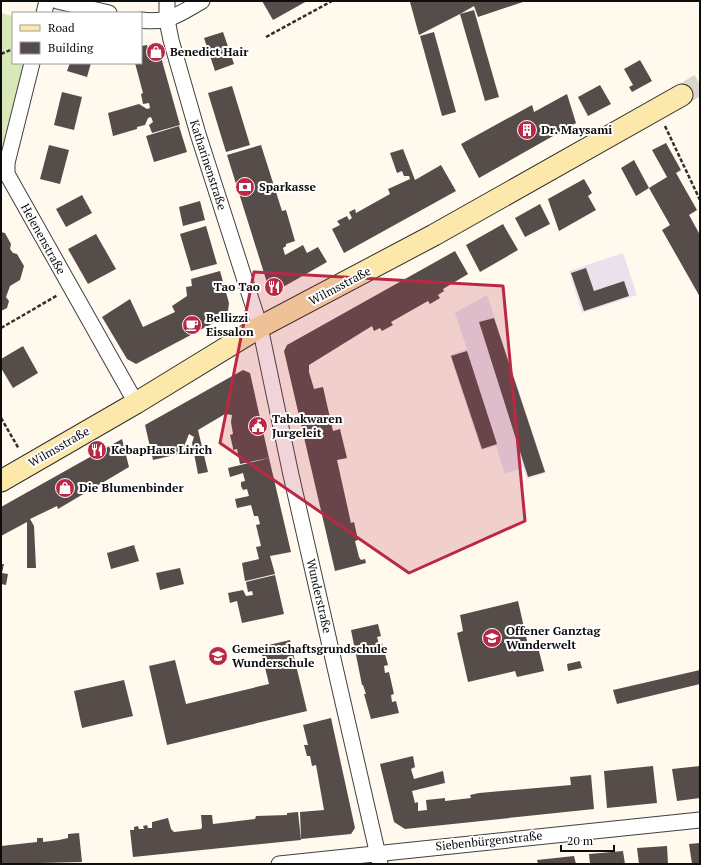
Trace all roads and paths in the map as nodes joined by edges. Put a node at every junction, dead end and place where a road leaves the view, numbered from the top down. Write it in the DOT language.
graph roads {
  1 [pos="47,1"];
  2 [pos="57,1"];
  3 [pos="167,1"];
  4 [pos="202,1"];
  5 [pos="332,1"];
  6 [pos="44,12"];
  7 [pos="105,12"];
  8 [pos="142,20"];
  9 [pos="167,20"];
  10 [pos="266,37"];
  11 [pos="12,49"];
  12 [pos="1,54"];
  13 [pos="32,64"];
  14 [pos="682,95"];
  15 [pos="657,109"];
  16 [pos="700,200"];
  17 [pos="70,288"];
  18 [pos="260,327"];
  19 [pos="1,328"];
  20 [pos="136,403"];
  21 [pos="1,418"];
  22 [pos="29,464"];
  23 [pos="1,481"];
  24 [pos="700,820"];
  25 [pos="379,858"];
  26 [pos="279,864"];
  1 -- 6 [label="street"];
  2 -- 7 [label="street"];
  3 -- 9 [label="street, Katharinenstraße"];
  4 -- 9 [label="street"];
  5 -- 10 [label="path"];
  8 -- 9 [label="street"];
  9 -- 18 [label="street, Katharinenstraße"];
  11 -- 12 [label="path"];
  13 -- 17 [label="street, Helenenstraße"];
  14 -- 15 [label="street, Wilmsstraße"];
  15 -- 16 [label="path"];
  15 -- 18 [label="street, Wilmsstraße"];
  17 -- 19 [label="path"];
  17 -- 20 [label="street, Helenenstraße"];
  18 -- 20 [label="street, Wilmsstraße"];
  18 -- 25 [label="street, Wunderstraße"];
  20 -- 22 [label="street, Wilmsstraße"];
  21 -- 22 [label="path"];
  22 -- 23 [label="street, Wilmsstraße"];
  24 -- 25 [label="street, Siebenbürgenstraße"];
  25 -- 26 [label="street, Siebenbürgenstraße"];
}
